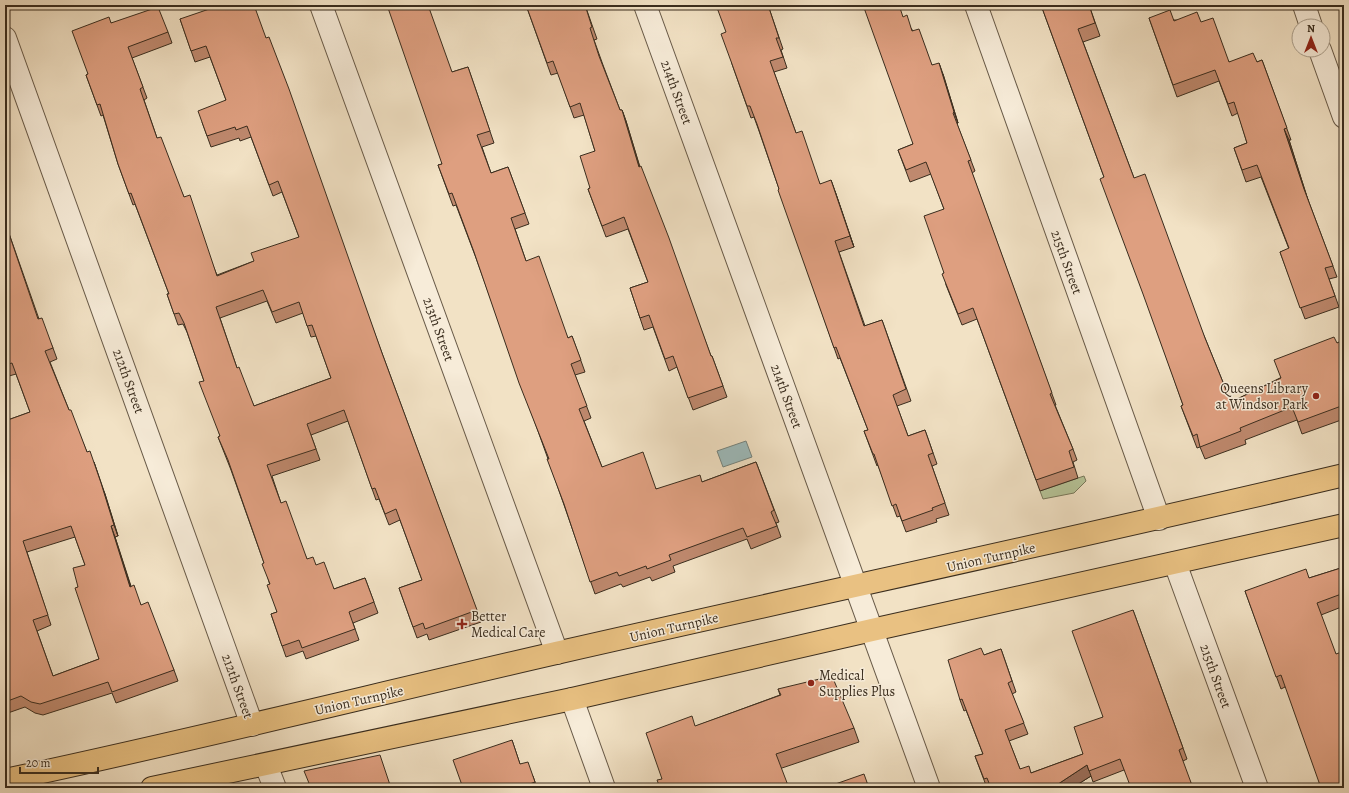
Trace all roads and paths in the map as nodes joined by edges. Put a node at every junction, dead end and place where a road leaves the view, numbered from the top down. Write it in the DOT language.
graph roads {
  1 [pos="321,5"];
  2 [pos="645,5"];
  3 [pos="976,5"];
  4 [pos="1304,5"];
  5 [pos="1308,18"];
  6 [pos="5,38"];
  7 [pos="1323,58"];
  8 [pos="1344,117"];
  9 [pos="1344,475"];
  10 [pos="1159,519"];
  11 [pos="1344,525"];
  12 [pos="1175,563"];
  13 [pos="856,587"];
  14 [pos="872,630"];
  15 [pos="557,653"];
  16 [pos="572,699"];
  17 [pos="252,725"];
  18 [pos="266,765"];
  19 [pos="5,780"];
  20 [pos="152,788"];
  21 [pos="275,788"];
  22 [pos="604,788"];
  23 [pos="929,788"];
  24 [pos="1257,788"];
  1 -- 15 [label="street, 213th Street"];
  2 -- 13 [label="street, 214th Street"];
  3 -- 10 [label="street, 215th Street"];
  4 -- 5 [label="street"];
  6 -- 17 [label="street, 212th Street"];
  7 -- 8 [label="street"];
  9 -- 10 [label="main road, Union Turnpike"];
  10 -- 13 [label="main road, Union Turnpike"];
  11 -- 12 [label="main road"];
  12 -- 14 [label="main road"];
  12 -- 24 [label="street, 215th Street"];
  13 -- 14 [label="street, 214th Street"];
  13 -- 15 [label="main road, Union Turnpike"];
  14 -- 16 [label="main road"];
  14 -- 23 [label="street, 214th Street"];
  15 -- 17 [label="main road, Union Turnpike"];
  16 -- 18 [label="main road"];
  16 -- 22 [label="street"];
  17 -- 19 [label="main road, Union Turnpike"];
  18 -- 20 [label="main road"];
  18 -- 21 [label="street"];
}
